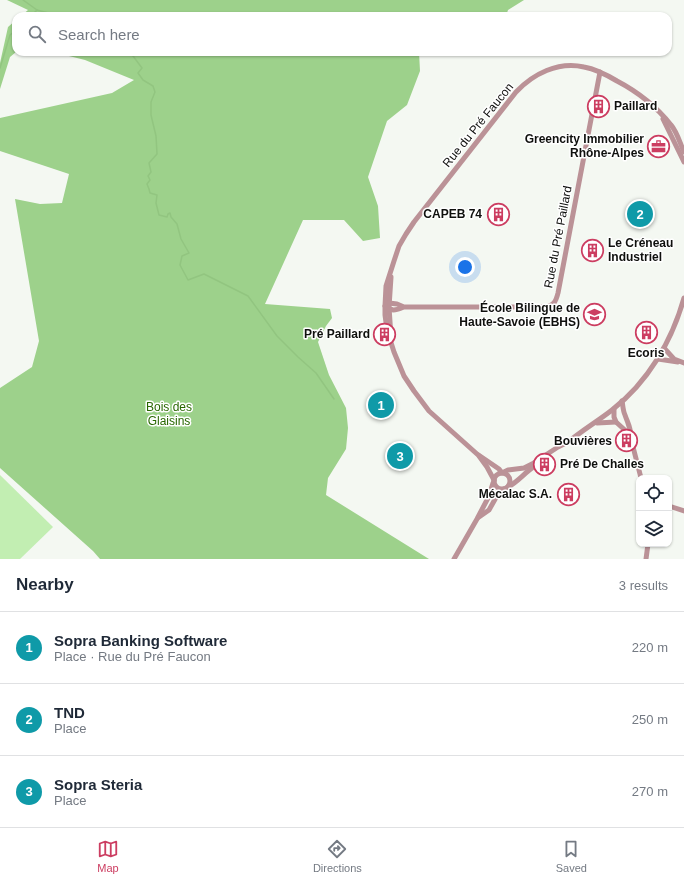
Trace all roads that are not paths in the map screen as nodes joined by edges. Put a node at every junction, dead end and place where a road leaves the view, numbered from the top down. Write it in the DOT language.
graph roads {
  1 [pos="600,72"];
  2 [pos="661,114"];
  3 [pos="684,152"];
  4 [pos="684,162"];
  5 [pos="684,298"];
  6 [pos="388,306"];
  7 [pos="664,348"];
  8 [pos="658,359"];
  9 [pos="682,363"];
  10 [pos="622,401"];
  11 [pos="614,409"];
  12 [pos="625,415"];
  13 [pos="616,422"];
  14 [pos="596,423"];
  15 [pos="631,439"];
  16 [pos="570,441"];
  17 [pos="477,454"];
  18 [pos="502,473"];
  19 [pos="640,475"];
  20 [pos="494,481"];
  21 [pos="506,488"];
  22 [pos="672,507"];
  23 [pos="684,511"];
  24 [pos="477,519"];
  25 [pos="648,547"];
  26 [pos="454,559"];
  27 [pos="646,559"];
  1 -- 2 [label="street, Rue du Pré Faucon"];
  1 -- 6 [label="street, Rue du Pré Faucon"];
  1 -- 6 [label="street, Rue du Pré Paillard"];
  2 -- 3 [label="street, Rue du Pré Faucon"];
  2 -- 4 [label="street, Rue du Pré Faucon"];
  5 -- 7 [label="street"];
  6 -- 17 [label="street, Rue du Pré Faucon"];
  7 -- 8 [label="street"];
  7 -- 9 [label="street"];
  8 -- 9 [label="street"];
  8 -- 10 [label="street"];
  10 -- 11 [label="street"];
  10 -- 12 [label="street"];
  11 -- 12 [label="street"];
  11 -- 13 [label="street"];
  11 -- 14 [label="street"];
  12 -- 15 [label="street"];
  13 -- 14 [label="street"];
  13 -- 15 [label="street"];
  14 -- 16 [label="street"];
  15 -- 19 [label="street"];
  16 -- 18 [label="street"];
  16 -- 21 [label="street"];
  17 -- 18 [label="street, Rue du Pré Faucon"];
  17 -- 20 [label="street, Rue du Pré Faucon"];
  18 -- 20 [label="street"];
  18 -- 21 [label="street"];
  20 -- 21 [label="street"];
  20 -- 24 [label="street"];
  21 -- 24 [label="street"];
  22 -- 23 [label="street"];
  24 -- 26 [label="street"];
  25 -- 27 [label="street"];
}
